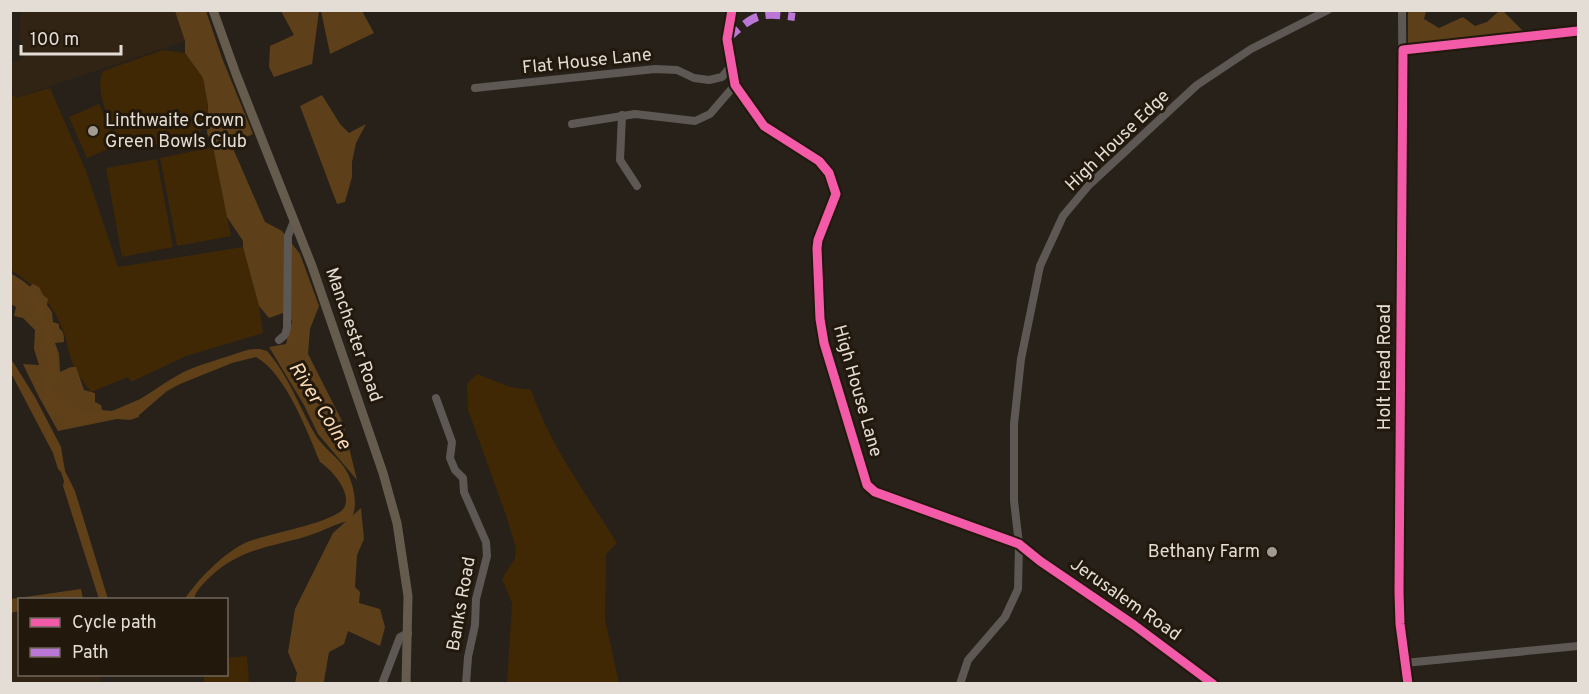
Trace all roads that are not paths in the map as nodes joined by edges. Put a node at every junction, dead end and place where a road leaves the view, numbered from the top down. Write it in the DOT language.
graph roads {
  1 [pos="213,10"];
  2 [pos="732,10"];
  3 [pos="1328,10"];
  4 [pos="1402,10"];
  5 [pos="1578,31"];
  6 [pos="1403,50"];
  7 [pos="731,66"];
  8 [pos="735,85"];
  9 [pos="476,88"];
  10 [pos="622,115"];
  11 [pos="572,124"];
  12 [pos="636,186"];
  13 [pos="294,222"];
  14 [pos="279,340"];
  15 [pos="436,398"];
  16 [pos="1019,544"];
  17 [pos="408,633"];
  18 [pos="1578,646"];
  19 [pos="1405,663"];
  20 [pos="382,684"];
  21 [pos="406,684"];
  22 [pos="466,684"];
  23 [pos="960,684"];
  24 [pos="1213,684"];
  25 [pos="1408,684"];
  1 -- 13 [label="main road, Manchester Road"];
  2 -- 7 [label="street, High House Lane"];
  3 -- 16 [label="street, High House Edge"];
  4 -- 6 [label="street, Holt Head Road"];
  5 -- 6 [label="street"];
  6 -- 19 [label="street, Holt Head Road"];
  7 -- 8 [label="street, High House Lane"];
  7 -- 9 [label="street, Flat House Lane"];
  8 -- 10 [label="street"];
  8 -- 16 [label="street, High House Lane"];
  10 -- 11 [label="street"];
  10 -- 12 [label="street"];
  13 -- 14 [label="street"];
  13 -- 17 [label="main road, Manchester Road"];
  15 -- 22 [label="street, Banks Road"];
  16 -- 23 [label="street, High House Edge"];
  16 -- 24 [label="street, Jerusalem Road"];
  17 -- 20 [label="street"];
  17 -- 21 [label="main road, Manchester Road"];
  18 -- 19 [label="street"];
  19 -- 25 [label="street, Holt Head Road"];
}
